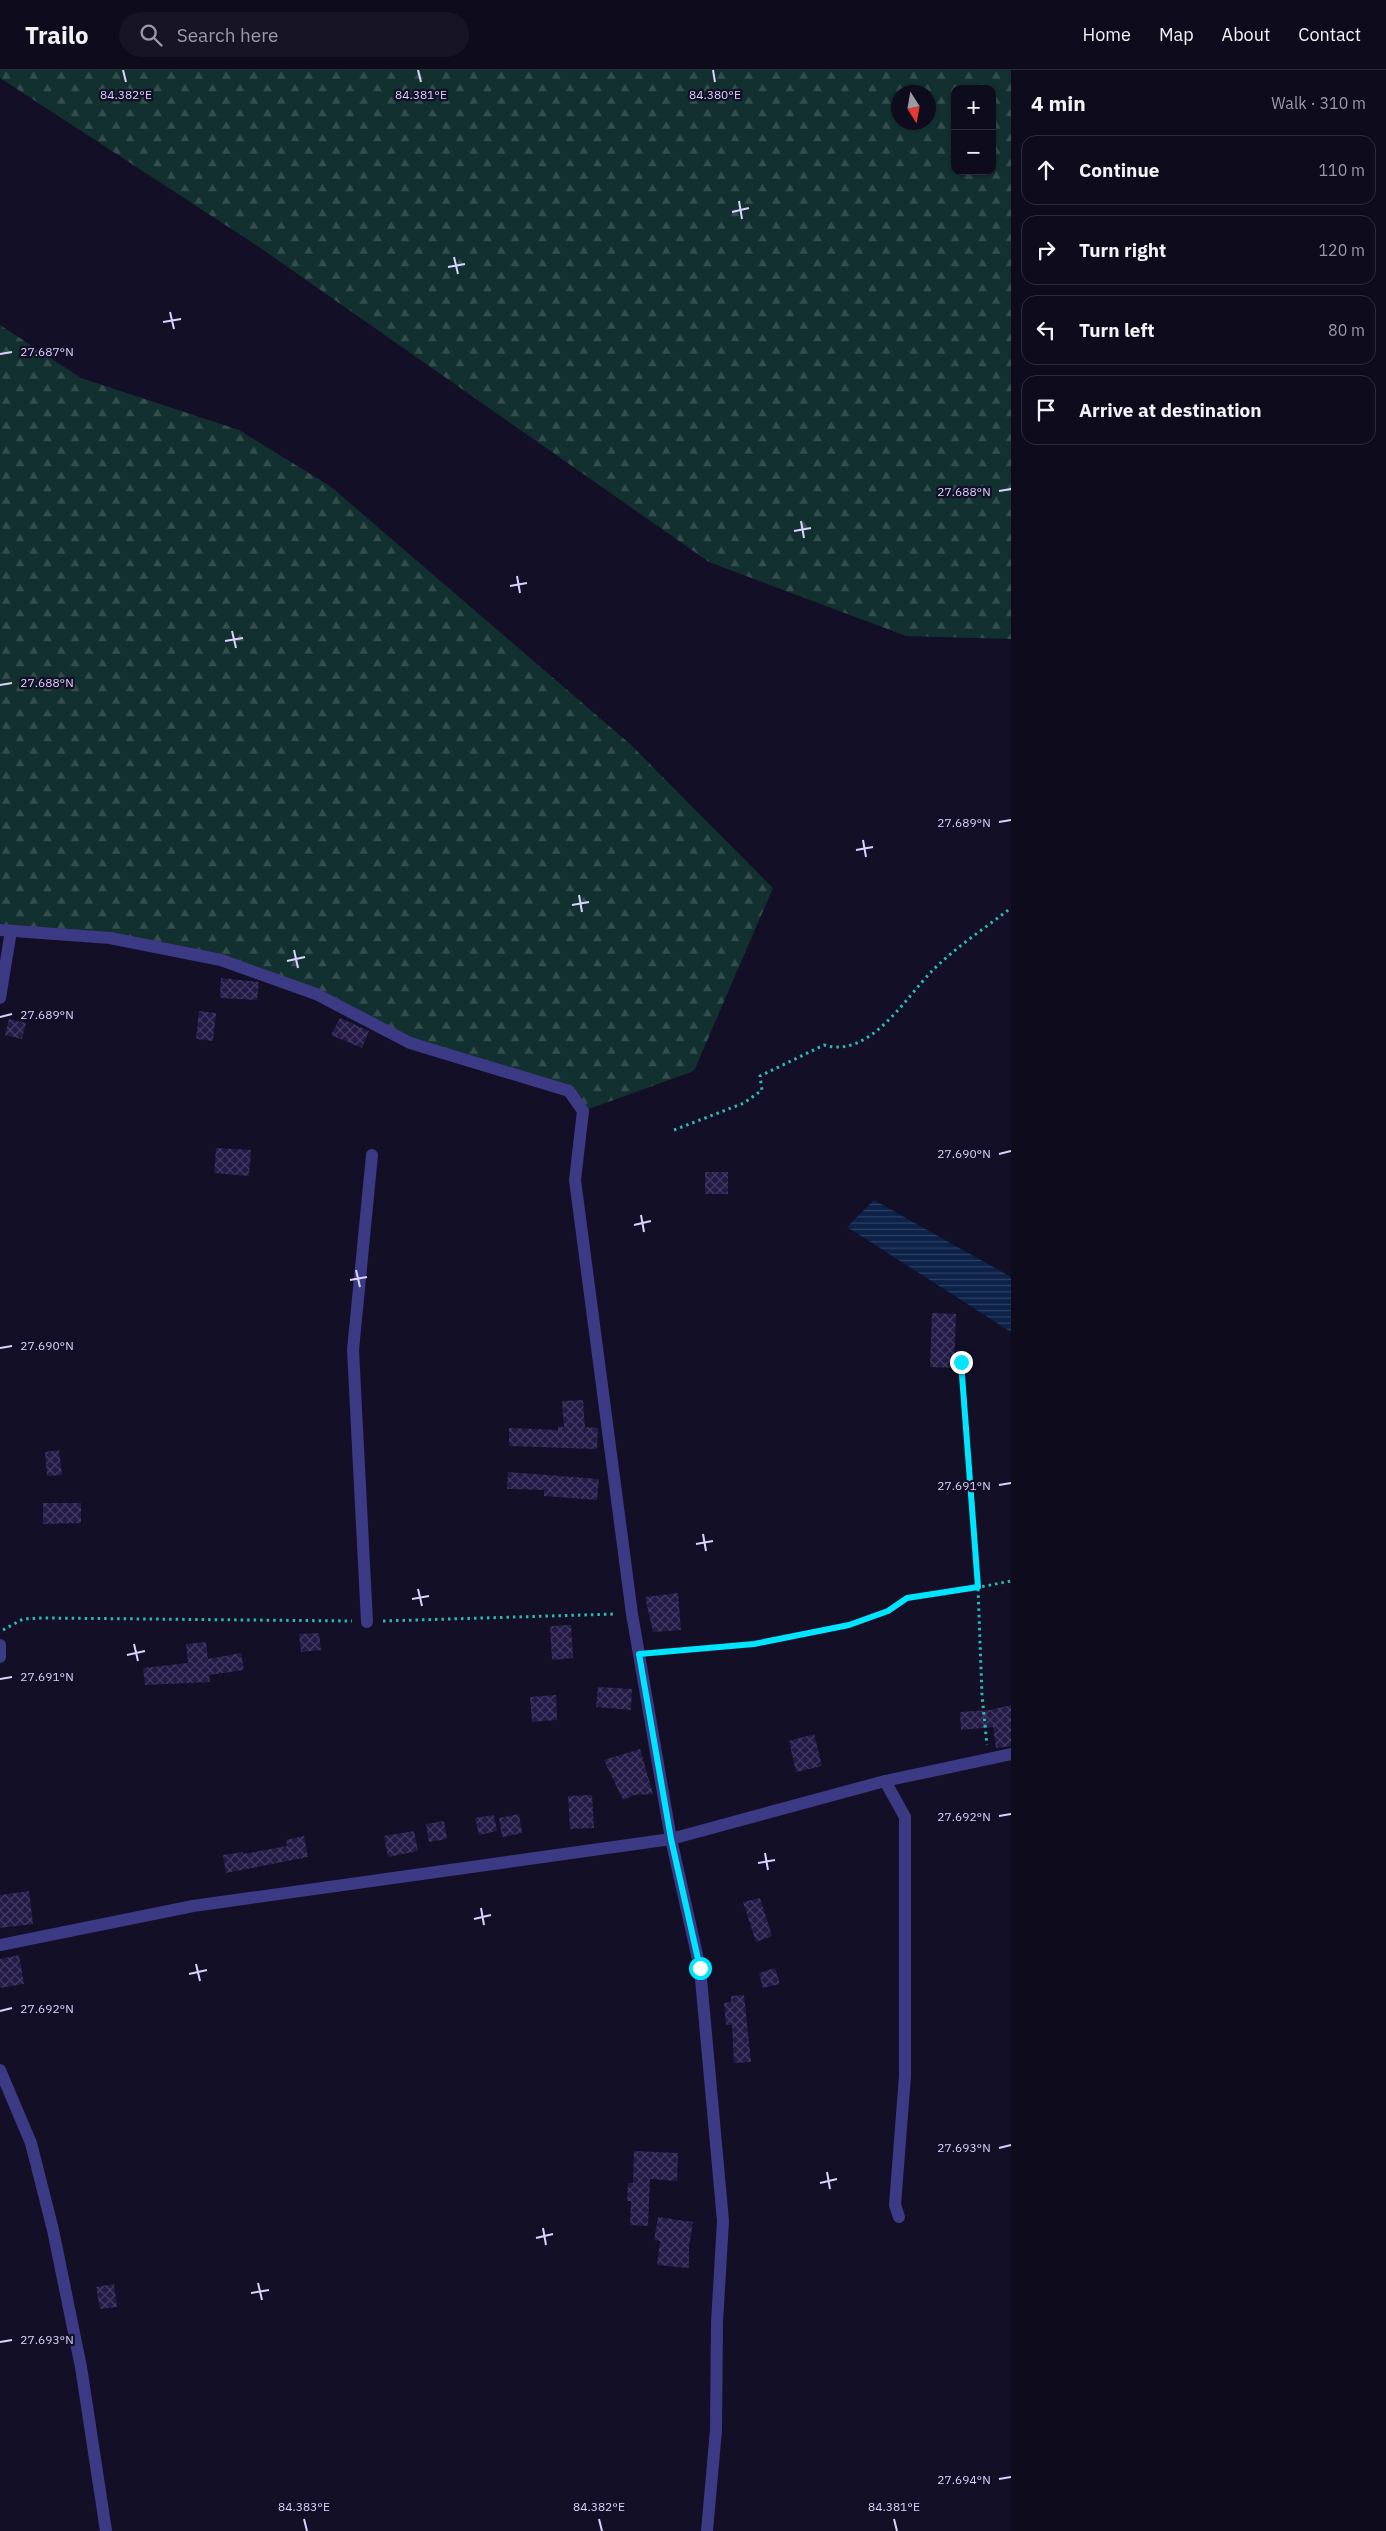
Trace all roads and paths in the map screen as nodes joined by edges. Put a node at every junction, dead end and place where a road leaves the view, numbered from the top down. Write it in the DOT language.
graph roads {
  1 [pos="1011,908"];
  2 [pos="6,931"];
  3 [pos="0,998"];
  4 [pos="674,1130"];
  5 [pos="372,1155"];
  6 [pos="961,1362"];
  7 [pos="1011,1581"];
  8 [pos="978,1587"];
  9 [pos="632,1614"];
  10 [pos="367,1622"];
  11 [pos="0,1632"];
  12 [pos="0,1645"];
  13 [pos="639,1654"];
  14 [pos="0,1657"];
  15 [pos="1011,1754"];
  16 [pos="989,1759"];
  17 [pos="885,1781"];
  18 [pos="671,1839"];
  19 [pos="0,1945"];
  20 [pos="0,2070"];
  21 [pos="899,2217"];
  22 [pos="106,2531"];
  23 [pos="707,2531"];
  1 -- 4 [label="path"];
  2 -- 3 [label="street"];
  2 -- 9 [label="street"];
  5 -- 10 [label="street"];
  6 -- 8 [label="path"];
  7 -- 8 [label="path"];
  8 -- 13 [label="path"];
  8 -- 16 [label="path"];
  9 -- 10 [label="path"];
  9 -- 13 [label="street"];
  10 -- 11 [label="path"];
  12 -- 14 [label="street"];
  13 -- 18 [label="street"];
  15 -- 16 [label="street"];
  16 -- 17 [label="street"];
  17 -- 18 [label="street"];
  17 -- 21 [label="street"];
  18 -- 19 [label="street"];
  18 -- 23 [label="street"];
  20 -- 22 [label="street"];
}
